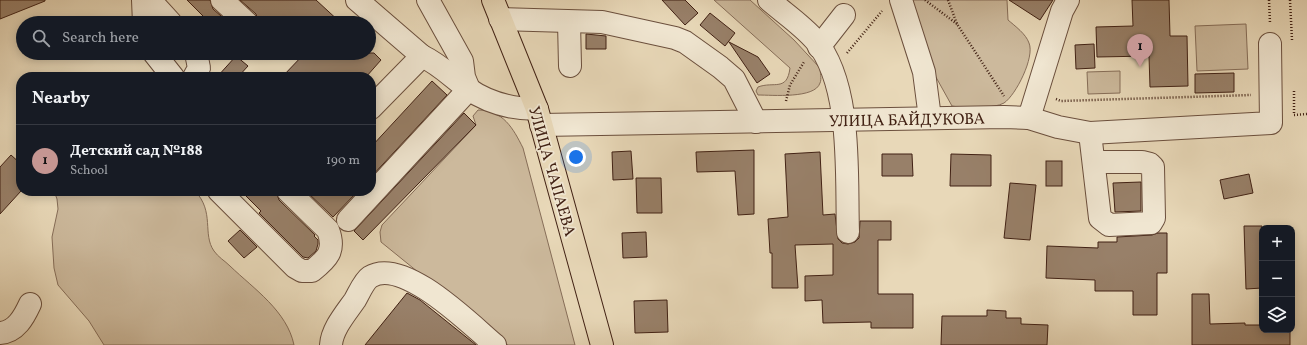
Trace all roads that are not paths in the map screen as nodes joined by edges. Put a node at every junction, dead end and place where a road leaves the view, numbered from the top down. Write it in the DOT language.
graph roads {
  1 [pos="143,0"];
  2 [pos="150,0"];
  3 [pos="222,0"];
  4 [pos="357,0"];
  5 [pos="428,0"];
  6 [pos="769,0"];
  7 [pos="1068,0"];
  8 [pos="893,4"];
  9 [pos="496,9"];
  10 [pos="844,15"];
  11 [pos="144,16"];
  12 [pos="165,16"];
  13 [pos="239,16"];
  14 [pos="376,16"];
  15 [pos="376,16"];
  16 [pos="569,22"];
  17 [pos="817,43"];
  18 [pos="1270,44"];
  19 [pos="422,56"];
  20 [pos="160,60"];
  21 [pos="197,60"];
  22 [pos="570,66"];
  23 [pos="169,72"];
  24 [pos="197,72"];
  25 [pos="469,89"];
  26 [pos="376,103"];
  27 [pos="1032,105"];
  28 [pos="539,117"];
  29 [pos="930,118"];
  30 [pos="851,119"];
  31 [pos="756,122"];
  32 [pos="1090,133"];
  33 [pos="1094,162"];
  34 [pos="376,190"];
  35 [pos="224,196"];
  36 [pos="293,196"];
  37 [pos="370,196"];
  38 [pos="348,220"];
  39 [pos="848,232"];
  40 [pos="30,304"];
  41 [pos="0,333"];
  42 [pos="331,345"];
  43 [pos="495,345"];
  44 [pos="602,345"];
  1 -- 11 [label="street"];
  2 -- 12 [label="street"];
  3 -- 13 [label="street"];
  4 -- 15 [label="street, УЛИЦА БАЙДУКОВА"];
  5 -- 25 [label="street"];
  6 -- 17 [label="street"];
  7 -- 27 [label="street"];
  8 -- 29 [label="street"];
  9 -- 16 [label="street"];
  9 -- 28 [label="main road, УЛИЦА ЧАПАЕВА"];
  10 -- 17 [label="street"];
  14 -- 19 [label="street, УЛИЦА БАЙДУКОВА"];
  16 -- 22 [label="street"];
  16 -- 31 [label="street"];
  17 -- 30 [label="street"];
  18 -- 32 [label="street, УЛИЦА БАЙДУКОВА"];
  19 -- 25 [label="street, УЛИЦА БАЙДУКОВА"];
  19 -- 26 [label="street"];
  20 -- 23 [label="street"];
  21 -- 24 [label="street"];
  25 -- 28 [label="street, УЛИЦА БАЙДУКОВА"];
  25 -- 34 [label="street"];
  27 -- 29 [label="street, УЛИЦА БАЙДУКОВА"];
  27 -- 32 [label="street, УЛИЦА БАЙДУКОВА"];
  28 -- 31 [label="street, УЛИЦА БАЙДУКОВА"];
  28 -- 44 [label="main road, УЛИЦА ЧАПАЕВА"];
  29 -- 30 [label="street, УЛИЦА БАЙДУКОВА"];
  30 -- 31 [label="street, УЛИЦА БАЙДУКОВА"];
  30 -- 39 [label="street"];
  32 -- 33 [label="street"];
  35 -- 36 [label="street"];
  37 -- 38 [label="street"];
  40 -- 41 [label="street"];
  42 -- 43 [label="street"];
}
